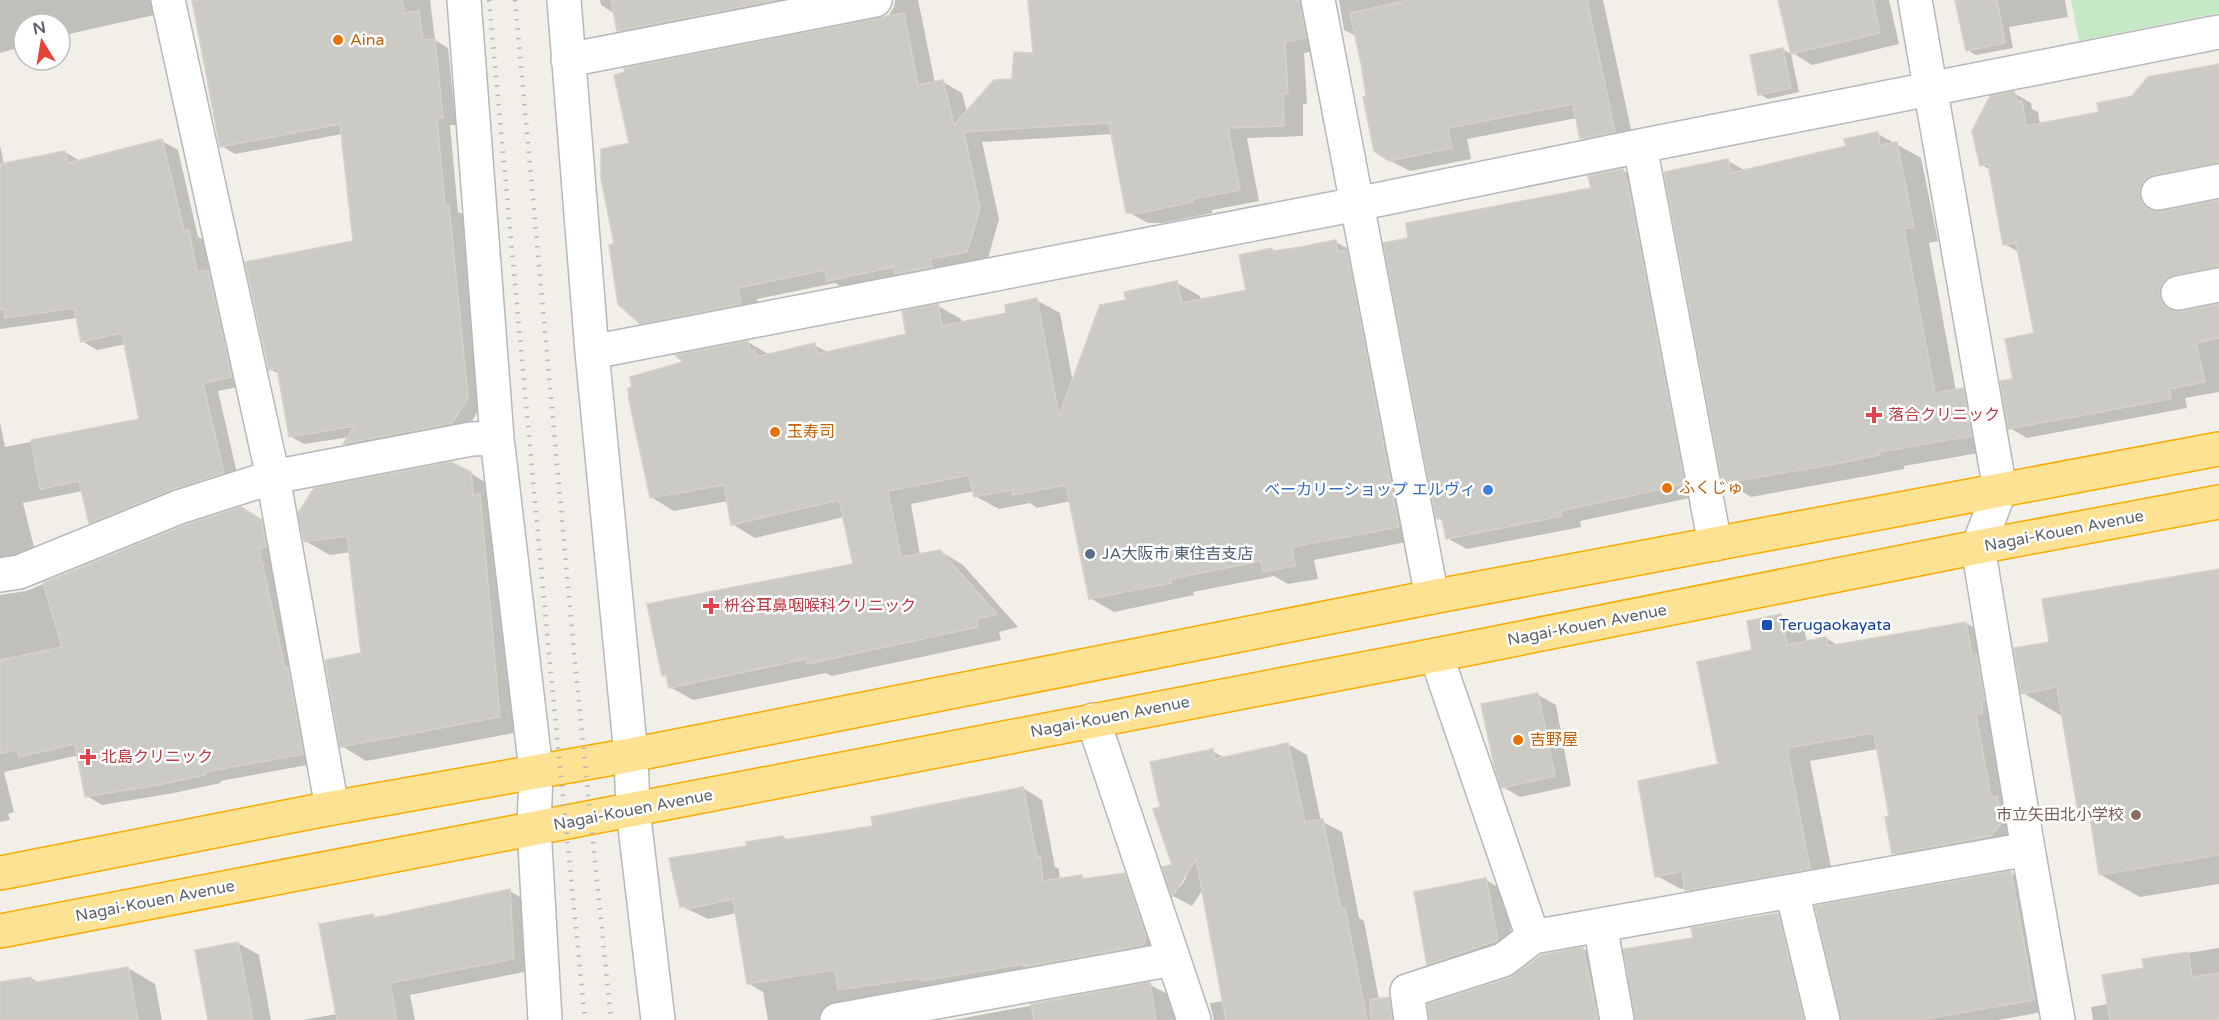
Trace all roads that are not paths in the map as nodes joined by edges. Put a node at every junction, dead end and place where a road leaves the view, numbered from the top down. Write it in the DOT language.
graph roads {
  1 [pos="168,0"];
  2 [pos="464,0"];
  3 [pos="564,0"];
  4 [pos="875,0"];
  5 [pos="1318,0"];
  6 [pos="1915,0"];
  7 [pos="2219,32"];
  8 [pos="568,60"];
  9 [pos="1932,87"];
  10 [pos="1640,146"];
  11 [pos="2219,181"];
  12 [pos="2158,193"];
  13 [pos="1357,204"];
  14 [pos="2219,285"];
  15 [pos="2178,293"];
  16 [pos="592,352"];
  17 [pos="497,438"];
  18 [pos="2219,449"];
  19 [pos="273,477"];
  20 [pos="2000,490"];
  21 [pos="2219,502"];
  22 [pos="1715,544"];
  23 [pos="1978,547"];
  24 [pos="0,575"];
  25 [pos="1432,597"];
  26 [pos="1436,655"];
  27 [pos="1093,720"];
  28 [pos="631,754"];
  29 [pos="536,771"];
  30 [pos="332,807"];
  31 [pos="633,810"];
  32 [pos="534,828"];
  33 [pos="2028,849"];
  34 [pos="0,873"];
  35 [pos="1792,891"];
  36 [pos="1600,925"];
  37 [pos="0,931"];
  38 [pos="1533,937"];
  39 [pos="1173,959"];
  40 [pos="545,1020"];
  41 [pos="658,1020"];
  42 [pos="837,1020"];
  43 [pos="1194,1020"];
  44 [pos="1411,1020"];
  45 [pos="1617,1020"];
  46 [pos="1823,1020"];
  47 [pos="2058,1020"];
  1 -- 19 [label="street"];
  2 -- 17 [label="street"];
  3 -- 8 [label="street"];
  4 -- 8 [label="street"];
  5 -- 13 [label="street"];
  6 -- 9 [label="street"];
  7 -- 9 [label="street"];
  8 -- 16 [label="street"];
  9 -- 10 [label="street"];
  9 -- 20 [label="street"];
  10 -- 13 [label="street"];
  10 -- 22 [label="street"];
  11 -- 12 [label="street"];
  13 -- 16 [label="street"];
  13 -- 25 [label="street"];
  14 -- 15 [label="street"];
  16 -- 28 [label="street"];
  17 -- 19 [label="street"];
  17 -- 29 [label="street"];
  18 -- 20 [label="highway"];
  19 -- 24 [label="street"];
  19 -- 30 [label="street"];
  20 -- 22 [label="highway"];
  20 -- 23 [label="street"];
  21 -- 23 [label="highway, Nagai-Kouen Avenue"];
  22 -- 25 [label="highway"];
  23 -- 26 [label="highway, Nagai-Kouen Avenue"];
  23 -- 33 [label="street"];
  25 -- 28 [label="highway"];
  26 -- 27 [label="highway, Nagai-Kouen Avenue"];
  26 -- 38 [label="street"];
  27 -- 31 [label="highway, Nagai-Kouen Avenue"];
  27 -- 39 [label="street"];
  28 -- 29 [label="highway"];
  28 -- 31 [label="street"];
  29 -- 30 [label="highway"];
  29 -- 32 [label="street"];
  30 -- 34 [label="highway"];
  31 -- 32 [label="highway, Nagai-Kouen Avenue"];
  31 -- 41 [label="street"];
  32 -- 37 [label="highway, Nagai-Kouen Avenue"];
  32 -- 40 [label="street"];
  33 -- 35 [label="street"];
  33 -- 47 [label="street"];
  35 -- 36 [label="street"];
  35 -- 46 [label="street"];
  36 -- 38 [label="street"];
  36 -- 45 [label="street"];
  38 -- 44 [label="street"];
  39 -- 42 [label="street"];
  39 -- 43 [label="street"];
}
